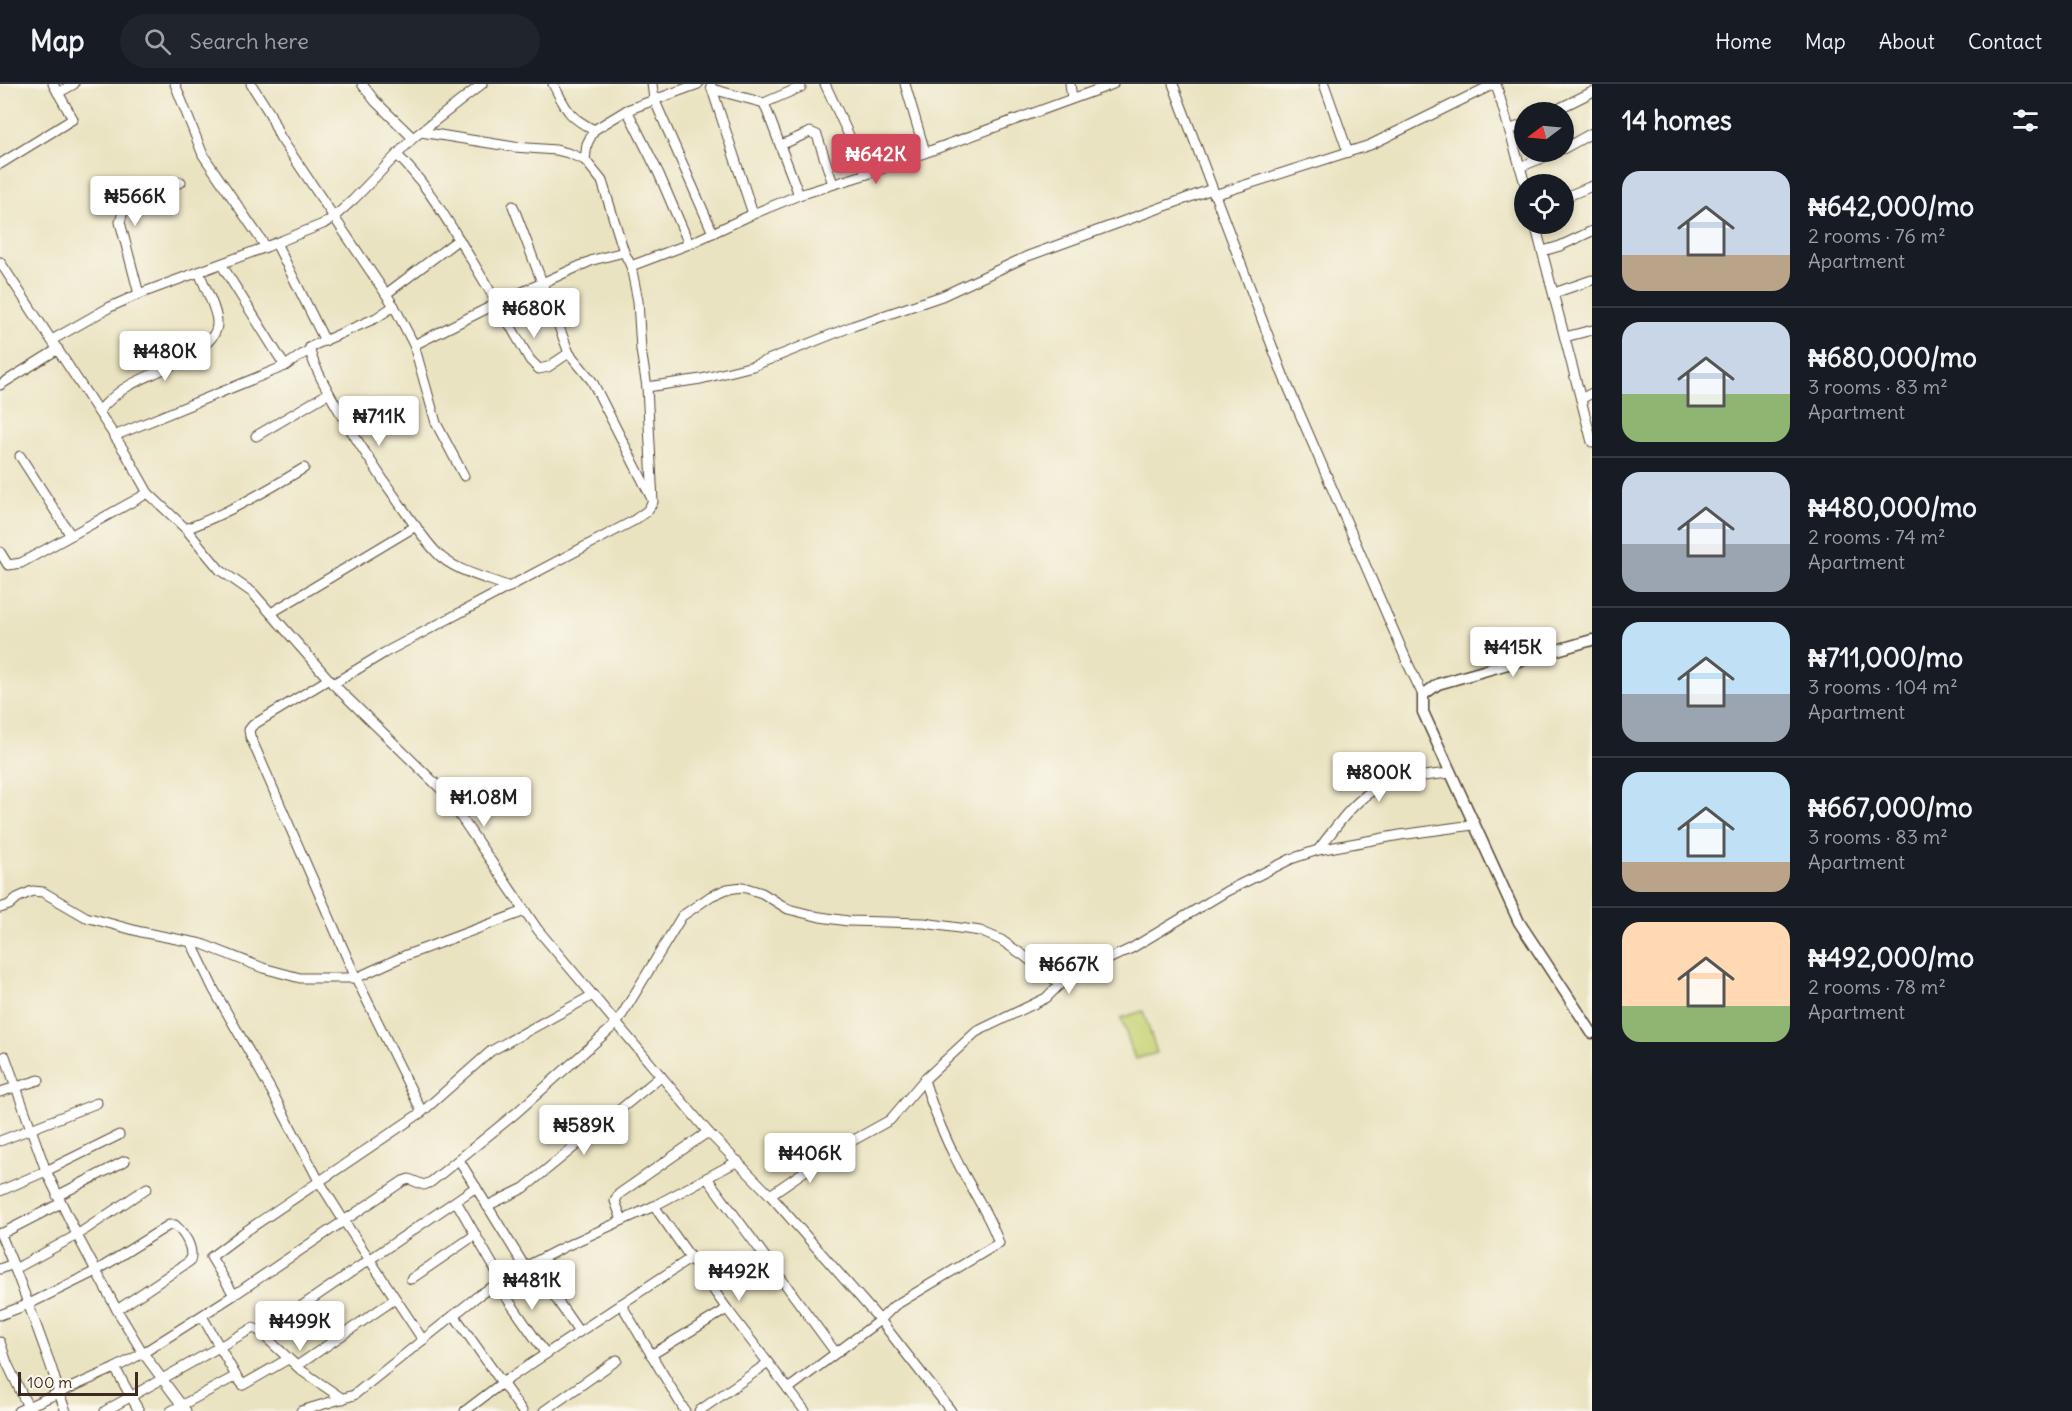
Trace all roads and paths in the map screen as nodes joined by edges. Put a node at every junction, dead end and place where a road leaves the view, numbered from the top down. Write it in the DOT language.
graph roads {
  1 [pos="74,84"];
  2 [pos="175,84"];
  3 [pos="250,84"];
  4 [pos="362,84"];
  5 [pos="482,84"];
  6 [pos="553,84"];
  7 [pos="652,84"];
  8 [pos="698,84"];
  9 [pos="825,84"];
  10 [pos="904,84"];
  11 [pos="1070,84"];
  12 [pos="1113,84"];
  13 [pos="1173,84"];
  14 [pos="1324,84"];
  15 [pos="1495,84"];
  16 [pos="711,86"];
  17 [pos="801,87"];
  18 [pos="1481,87"];
  19 [pos="56,88"];
  20 [pos="1592,92"];
  21 [pos="1072,98"];
  22 [pos="654,99"];
  23 [pos="1572,102"];
  24 [pos="764,103"];
  25 [pos="627,110"];
  26 [pos="1514,128"];
  27 [pos="594,130"];
  28 [pos="1509,130"];
  29 [pos="421,132"];
  30 [pos="1592,134"];
  31 [pos="413,138"];
  32 [pos="1574,143"];
  33 [pos="781,144"];
  34 [pos="925,152"];
  35 [pos="1348,153"];
  36 [pos="397,155"];
  37 [pos="585,160"];
  38 [pos="1532,162"];
  39 [pos="0,164"];
  40 [pos="1520,167"];
  41 [pos="867,174"];
  42 [pos="1522,174"];
  43 [pos="181,182"];
  44 [pos="833,184"];
  45 [pos="1592,186"];
  46 [pos="1213,192"];
  47 [pos="1574,193"];
  48 [pos="799,195"];
  49 [pos="513,206"];
  50 [pos="753,214"];
  51 [pos="334,218"];
  52 [pos="1592,231"];
  53 [pos="713,233"];
  54 [pos="1538,234"];
  55 [pos="459,239"];
  56 [pos="276,243"];
  57 [pos="688,244"];
  58 [pos="266,247"];
  59 [pos="1543,251"];
  60 [pos="624,252"];
  61 [pos="221,264"];
  62 [pos="1,265"];
  63 [pos="631,266"];
  64 [pos="199,272"];
  65 [pos="1592,280"];
  66 [pos="542,283"];
  67 [pos="1554,293"];
  68 [pos="139,294"];
  69 [pos="386,294"];
  70 [pos="498,303"];
  71 [pos="394,306"];
  72 [pos="1592,330"];
  73 [pos="1565,337"];
  74 [pos="52,340"];
  75 [pos="325,341"];
  76 [pos="414,345"];
  77 [pos="58,350"];
  78 [pos="309,350"];
  79 [pos="569,354"];
  80 [pos="285,366"];
  81 [pos="0,385"];
  82 [pos="648,387"];
  83 [pos="329,393"];
  84 [pos="1592,393"];
  85 [pos="1581,399"];
  86 [pos="99,411"];
  87 [pos="114,436"];
  88 [pos="256,436"];
  89 [pos="1592,442"];
  90 [pos="20,456"];
  91 [pos="304,468"];
  92 [pos="464,476"];
  93 [pos="148,493"];
  94 [pos="653,502"];
  95 [pos="416,526"];
  96 [pos="186,530"];
  97 [pos="70,534"];
  98 [pos="0,552"];
  99 [pos="510,586"];
  100 [pos="271,613"];
  101 [pos="1592,640"];
  102 [pos="331,682"];
  103 [pos="1424,695"];
  104 [pos="1449,773"];
  105 [pos="1473,825"];
  106 [pos="1318,850"];
  107 [pos="0,908"];
  108 [pos="525,910"];
  109 [pos="191,942"];
  110 [pos="356,978"];
  111 [pos="1060,984"];
  112 [pos="593,995"];
  113 [pos="617,1023"];
  114 [pos="1592,1033"];
  115 [pos="5,1056"];
  116 [pos="661,1076"];
  117 [pos="39,1080"];
  118 [pos="924,1080"];
  119 [pos="16,1088"];
  120 [pos="0,1092"];
  121 [pos="97,1103"];
  122 [pos="422,1112"];
  123 [pos="31,1130"];
  124 [pos="708,1132"];
  125 [pos="119,1135"];
  126 [pos="0,1141"];
  127 [pos="459,1160"];
  128 [pos="126,1161"];
  129 [pos="738,1161"];
  130 [pos="46,1171"];
  131 [pos="707,1178"];
  132 [pos="319,1181"];
  133 [pos="476,1187"];
  134 [pos="147,1188"];
  135 [pos="0,1191"];
  136 [pos="770,1195"];
  137 [pos="59,1200"];
  138 [pos="456,1201"];
  139 [pos="487,1206"];
  140 [pos="654,1206"];
  141 [pos="622,1220"];
  142 [pos="344,1221"];
  143 [pos="0,1233"];
  144 [pos="77,1235"];
  145 [pos="475,1235"];
  146 [pos="691,1258"];
  147 [pos="370,1260"];
  148 [pos="529,1265"];
  149 [pos="14,1267"];
  150 [pos="0,1269"];
  151 [pos="96,1271"];
  152 [pos="411,1279"];
  153 [pos="500,1282"];
  154 [pos="234,1295"];
  155 [pos="395,1299"];
  156 [pos="29,1304"];
  157 [pos="621,1304"];
  158 [pos="727,1309"];
  159 [pos="117,1311"];
  160 [pos="0,1315"];
  161 [pos="454,1315"];
  162 [pos="202,1316"];
  163 [pos="880,1320"];
  164 [pos="579,1332"];
  165 [pos="262,1333"];
  166 [pos="423,1340"];
  167 [pos="0,1342"];
  168 [pos="220,1346"];
  169 [pos="143,1353"];
  170 [pos="836,1353"];
  171 [pos="546,1354"];
  172 [pos="651,1355"];
  173 [pos="288,1359"];
  174 [pos="617,1360"];
  175 [pos="768,1363"];
  176 [pos="297,1366"];
  177 [pos="115,1368"];
  178 [pos="236,1376"];
  179 [pos="163,1380"];
  180 [pos="502,1383"];
  181 [pos="788,1389"];
  182 [pos="58,1394"];
  183 [pos="132,1397"];
  184 [pos="343,1399"];
  185 [pos="28,1407"];
  186 [pos="183,1408"];
  187 [pos="305,1410"];
  188 [pos="18,1411"];
  189 [pos="66,1411"];
  190 [pos="105,1411"];
  191 [pos="139,1411"];
  192 [pos="171,1411"];
  193 [pos="465,1411"];
  194 [pos="522,1411"];
  195 [pos="544,1411"];
  196 [pos="685,1411"];
  197 [pos="699,1411"];
  198 [pos="805,1411"];
  199 [pos="951,1411"];
  1 -- 19 [label="street"];
  2 -- 58 [label="street"];
  3 -- 51 [label="street"];
  4 -- 31 [label="street"];
  5 -- 29 [label="street"];
  6 -- 27 [label="street"];
  7 -- 22 [label="street"];
  8 -- 22 [label="street"];
  9 -- 41 [label="street"];
  10 -- 34 [label="street"];
  11 -- 21 [label="street"];
  12 -- 21 [label="street"];
  13 -- 46 [label="street"];
  14 -- 35 [label="street"];
  15 -- 18 [label="street"];
  15 -- 28 [label="street"];
  16 -- 24 [label="street"];
  16 -- 50 [label="street"];
  17 -- 24 [label="street"];
  18 -- 35 [label="street"];
  19 -- 39 [label="street"];
  20 -- 23 [label="street"];
  21 -- 34 [label="street"];
  22 -- 25 [label="street"];
  22 -- 53 [label="street"];
  24 -- 33 [label="street"];
  25 -- 27 [label="street"];
  25 -- 57 [label="street"];
  26 -- 28 [label="street"];
  27 -- 37 [label="street"];
  28 -- 40 [label="street"];
  29 -- 31 [label="street"];
  29 -- 37 [label="street"];
  30 -- 32 [label="street"];
  31 -- 36 [label="street"];
  33 -- 44 [label="street"];
  33 -- 48 [label="street"];
  34 -- 41 [label="street"];
  35 -- 46 [label="street"];
  36 -- 51 [label="street"];
  36 -- 55 [label="street"];
  37 -- 60 [label="street"];
  38 -- 40 [label="street"];
  40 -- 42 [label="street"];
  41 -- 44 [label="street"];
  43 -- 68 [label="street"];
  44 -- 48 [label="street"];
  45 -- 47 [label="street"];
  46 -- 82 [label="street"];
  46 -- 103 [label="street"];
  48 -- 50 [label="street"];
  49 -- 66 [label="street"];
  50 -- 53 [label="street"];
  51 -- 56 [label="street"];
  51 -- 69 [label="street"];
  52 -- 59 [label="street"];
  53 -- 57 [label="street"];
  54 -- 59 [label="street"];
  55 -- 69 [label="street"];
  55 -- 70 [label="street"];
  56 -- 58 [label="street"];
  56 -- 75 [label="street"];
  57 -- 63 [label="street"];
  58 -- 61 [label="street"];
  59 -- 67 [label="street"];
  60 -- 63 [label="street"];
  60 -- 66 [label="street"];
  61 -- 64 [label="street"];
  61 -- 80 [label="street"];
  62 -- 74 [label="street"];
  63 -- 82 [label="street"];
  64 -- 68 [label="street"];
  64 -- 86 [label="street"];
  65 -- 67 [label="street"];
  66 -- 70 [label="street"];
  66 -- 79 [label="street"];
  67 -- 73 [label="street"];
  68 -- 74 [label="street"];
  69 -- 71 [label="street"];
  70 -- 76 [label="street"];
  70 -- 79 [label="street"];
  71 -- 75 [label="street"];
  71 -- 76 [label="street"];
  72 -- 73 [label="street"];
  73 -- 85 [label="street"];
  74 -- 77 [label="street"];
  75 -- 78 [label="street"];
  76 -- 92 [label="street"];
  77 -- 81 [label="street"];
  77 -- 86 [label="street"];
  78 -- 80 [label="street"];
  78 -- 83 [label="street"];
  79 -- 94 [label="street"];
  80 -- 87 [label="street"];
  82 -- 94 [label="street"];
  83 -- 88 [label="street"];
  83 -- 95 [label="street"];
  84 -- 85 [label="street"];
  85 -- 89 [label="street"];
  86 -- 87 [label="street"];
  87 -- 93 [label="street"];
  90 -- 97 [label="street"];
  91 -- 96 [label="street"];
  93 -- 96 [label="street"];
  93 -- 97 [label="street"];
  94 -- 99 [label="street"];
  95 -- 99 [label="street"];
  95 -- 100 [label="street"];
  96 -- 100 [label="street"];
  97 -- 98 [label="street"];
  99 -- 102 [label="street"];
  100 -- 102 [label="street"];
  101 -- 103 [label="street"];
  102 -- 108 [label="street"];
  102 -- 110 [label="street"];
  103 -- 104 [label="street"];
  104 -- 105 [label="street"];
  104 -- 106 [label="street"];
  105 -- 106 [label="street"];
  105 -- 114 [label="street"];
  106 -- 111 [label="street"];
  107 -- 109 [label="street"];
  108 -- 110 [label="street"];
  108 -- 112 [label="street"];
  109 -- 110 [label="street"];
  109 -- 132 [label="street"];
  110 -- 122 [label="street"];
  111 -- 113 [label="street"];
  111 -- 118 [label="street"];
  112 -- 113 [label="street"];
  112 -- 122 [label="street"];
  113 -- 116 [label="street"];
  113 -- 127 [label="street"];
  115 -- 119 [label="street"];
  116 -- 124 [label="street"];
  116 -- 139 [label="street"];
  117 -- 119 [label="street"];
  118 -- 136 [label="street"];
  118 -- 163 [label="street"];
  119 -- 120 [label="street"];
  119 -- 123 [label="street"];
  121 -- 123 [label="street"];
  122 -- 132 [label="street"];
  123 -- 126 [label="street"];
  123 -- 130 [label="street"];
  124 -- 129 [label="street"];
  124 -- 141 [label="street"];
  125 -- 130 [label="street"];
  127 -- 133 [label="street"];
  127 -- 142 [label="street"];
  128 -- 137 [label="street"];
  129 -- 131 [label="street"];
  129 -- 136 [label="street"];
  130 -- 135 [label="street"];
  130 -- 137 [label="street"];
  131 -- 140 [label="street"];
  131 -- 170 [label="street"];
  132 -- 142 [label="street"];
  132 -- 154 [label="street"];
  133 -- 138 [label="street"];
  133 -- 139 [label="street"];
  134 -- 144 [label="street"];
  136 -- 163 [label="street"];
  137 -- 143 [label="street"];
  137 -- 144 [label="street"];
  138 -- 145 [label="street"];
  138 -- 147 [label="street"];
  139 -- 148 [label="street"];
  140 -- 141 [label="street"];
  140 -- 146 [label="street"];
  141 -- 148 [label="street"];
  142 -- 147 [label="street"];
  142 -- 154 [label="street"];
  143 -- 149 [label="street"];
  144 -- 149 [label="street"];
  144 -- 151 [label="street"];
  145 -- 152 [label="street"];
  145 -- 153 [label="street"];
  146 -- 157 [label="street"];
  146 -- 158 [label="street"];
  147 -- 155 [label="street"];
  147 -- 165 [label="street"];
  148 -- 153 [label="street"];
  148 -- 164 [label="street"];
  149 -- 150 [label="street"];
  149 -- 156 [label="street"];
  151 -- 156 [label="street"];
  151 -- 159 [label="street"];
  151 -- 159 [label="street"];
  153 -- 161 [label="street"];
  153 -- 171 [label="street"];
  154 -- 162 [label="street"];
  155 -- 166 [label="street"];
  155 -- 176 [label="street"];
  156 -- 160 [label="street"];
  156 -- 182 [label="street"];
  157 -- 164 [label="street"];
  157 -- 172 [label="street"];
  158 -- 172 [label="street"];
  158 -- 175 [label="street"];
  159 -- 169 [label="street"];
  161 -- 166 [label="street"];
  161 -- 180 [label="street"];
  162 -- 168 [label="street"];
  162 -- 169 [label="street"];
  163 -- 170 [label="street"];
  163 -- 199 [label="street"];
  164 -- 171 [label="street"];
  165 -- 168 [label="street"];
  165 -- 173 [label="street"];
  166 -- 184 [label="street"];
  167 -- 185 [label="street"];
  168 -- 178 [label="street"];
  168 -- 179 [label="street"];
  169 -- 177 [label="street"];
  169 -- 179 [label="street"];
  170 -- 181 [label="street"];
  171 -- 180 [label="street"];
  172 -- 196 [label="street"];
  173 -- 176 [label="street"];
  173 -- 178 [label="street"];
  174 -- 195 [label="street"];
  175 -- 181 [label="street"];
  175 -- 197 [label="street"];
  176 -- 184 [label="street"];
  177 -- 182 [label="street"];
  177 -- 183 [label="street"];
  178 -- 186 [label="street"];
  179 -- 183 [label="street"];
  179 -- 186 [label="street"];
  180 -- 193 [label="street"];
  180 -- 194 [label="street"];
  181 -- 198 [label="street"];
  182 -- 185 [label="street"];
  182 -- 189 [label="street"];
  183 -- 190 [label="street"];
  183 -- 191 [label="street"];
  184 -- 187 [label="street"];
  185 -- 188 [label="street"];
  186 -- 192 [label="street"];
}
